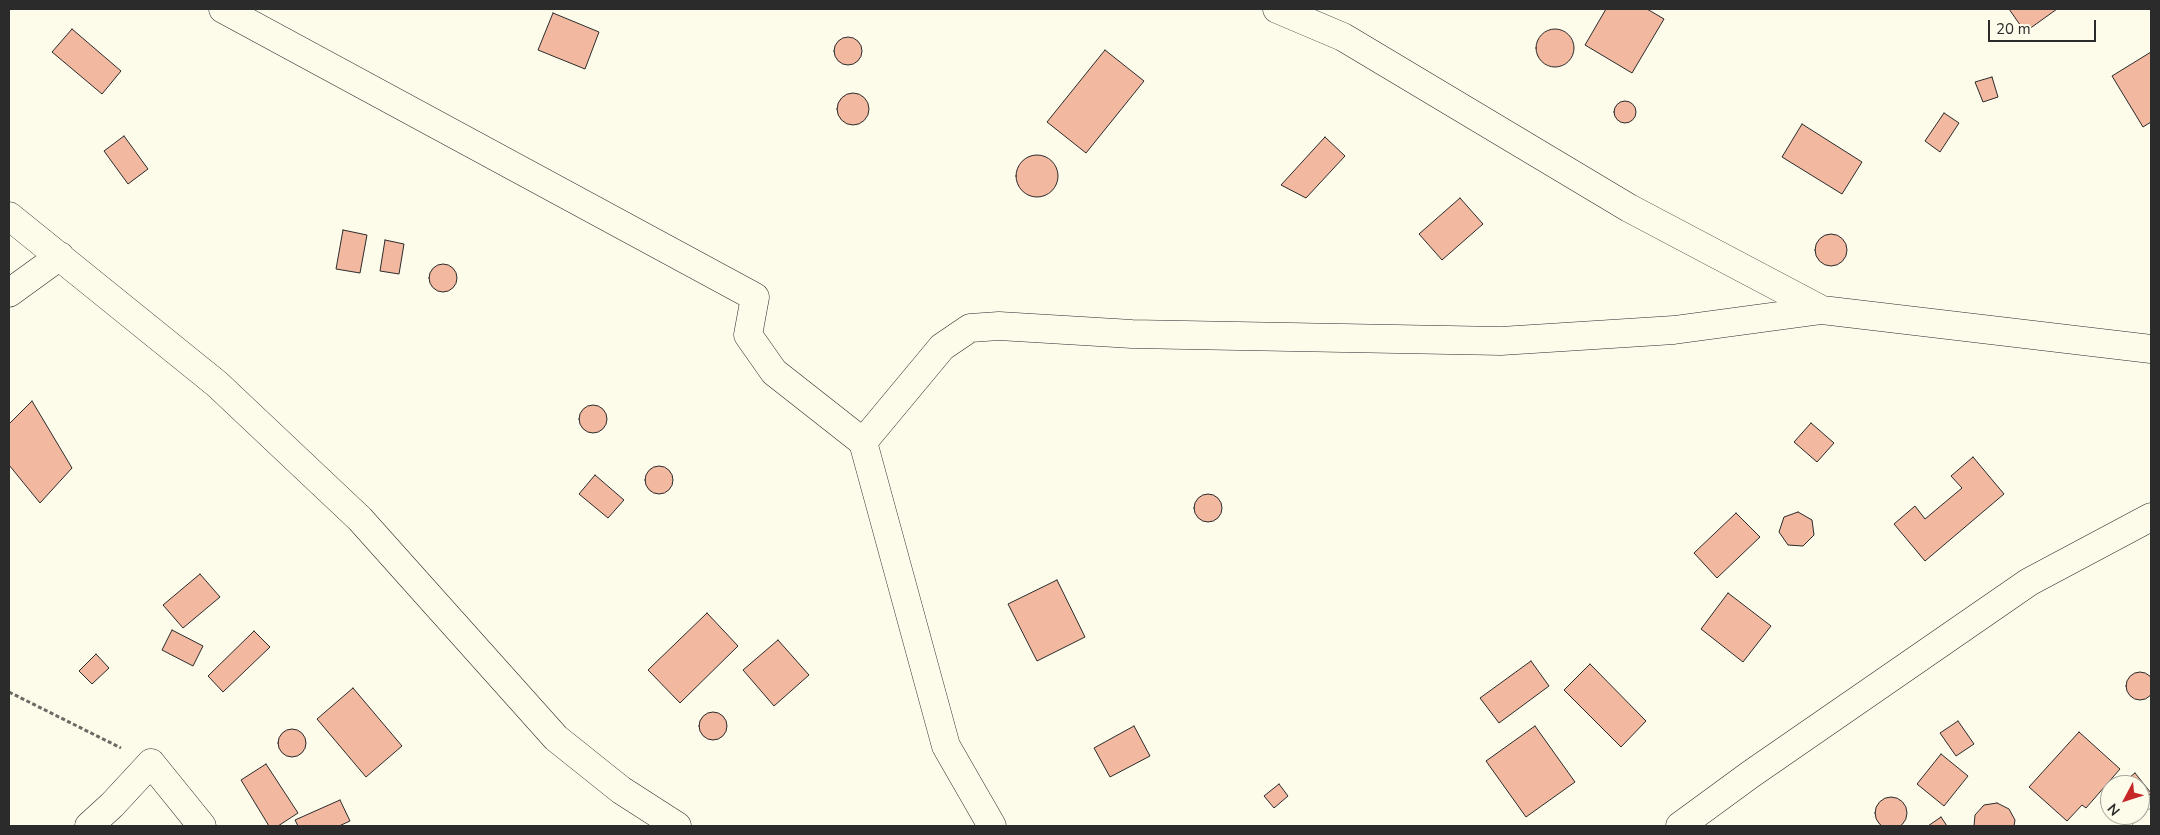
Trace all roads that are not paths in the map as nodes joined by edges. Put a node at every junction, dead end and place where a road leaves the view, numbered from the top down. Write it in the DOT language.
graph roads {
  1 [pos="223,9"];
  2 [pos="1277,9"];
  3 [pos="9,216"];
  4 [pos="60,256"];
  5 [pos="9,293"];
  6 [pos="1822,310"];
  7 [pos="2151,349"];
  8 [pos="863,442"];
  9 [pos="2151,516"];
  10 [pos="2151,823"];
  11 [pos="89,826"];
  12 [pos="202,826"];
  13 [pos="677,826"];
  14 [pos="992,826"];
  15 [pos="1680,826"];
  16 [pos="2147,826"];
  1 -- 8 [label="street"];
  2 -- 6 [label="street"];
  3 -- 4 [label="street"];
  4 -- 5 [label="street"];
  4 -- 13 [label="street"];
  6 -- 7 [label="street"];
  6 -- 8 [label="street"];
  8 -- 14 [label="street"];
  9 -- 15 [label="street"];
  10 -- 16 [label="street"];
  11 -- 12 [label="street"];
}
